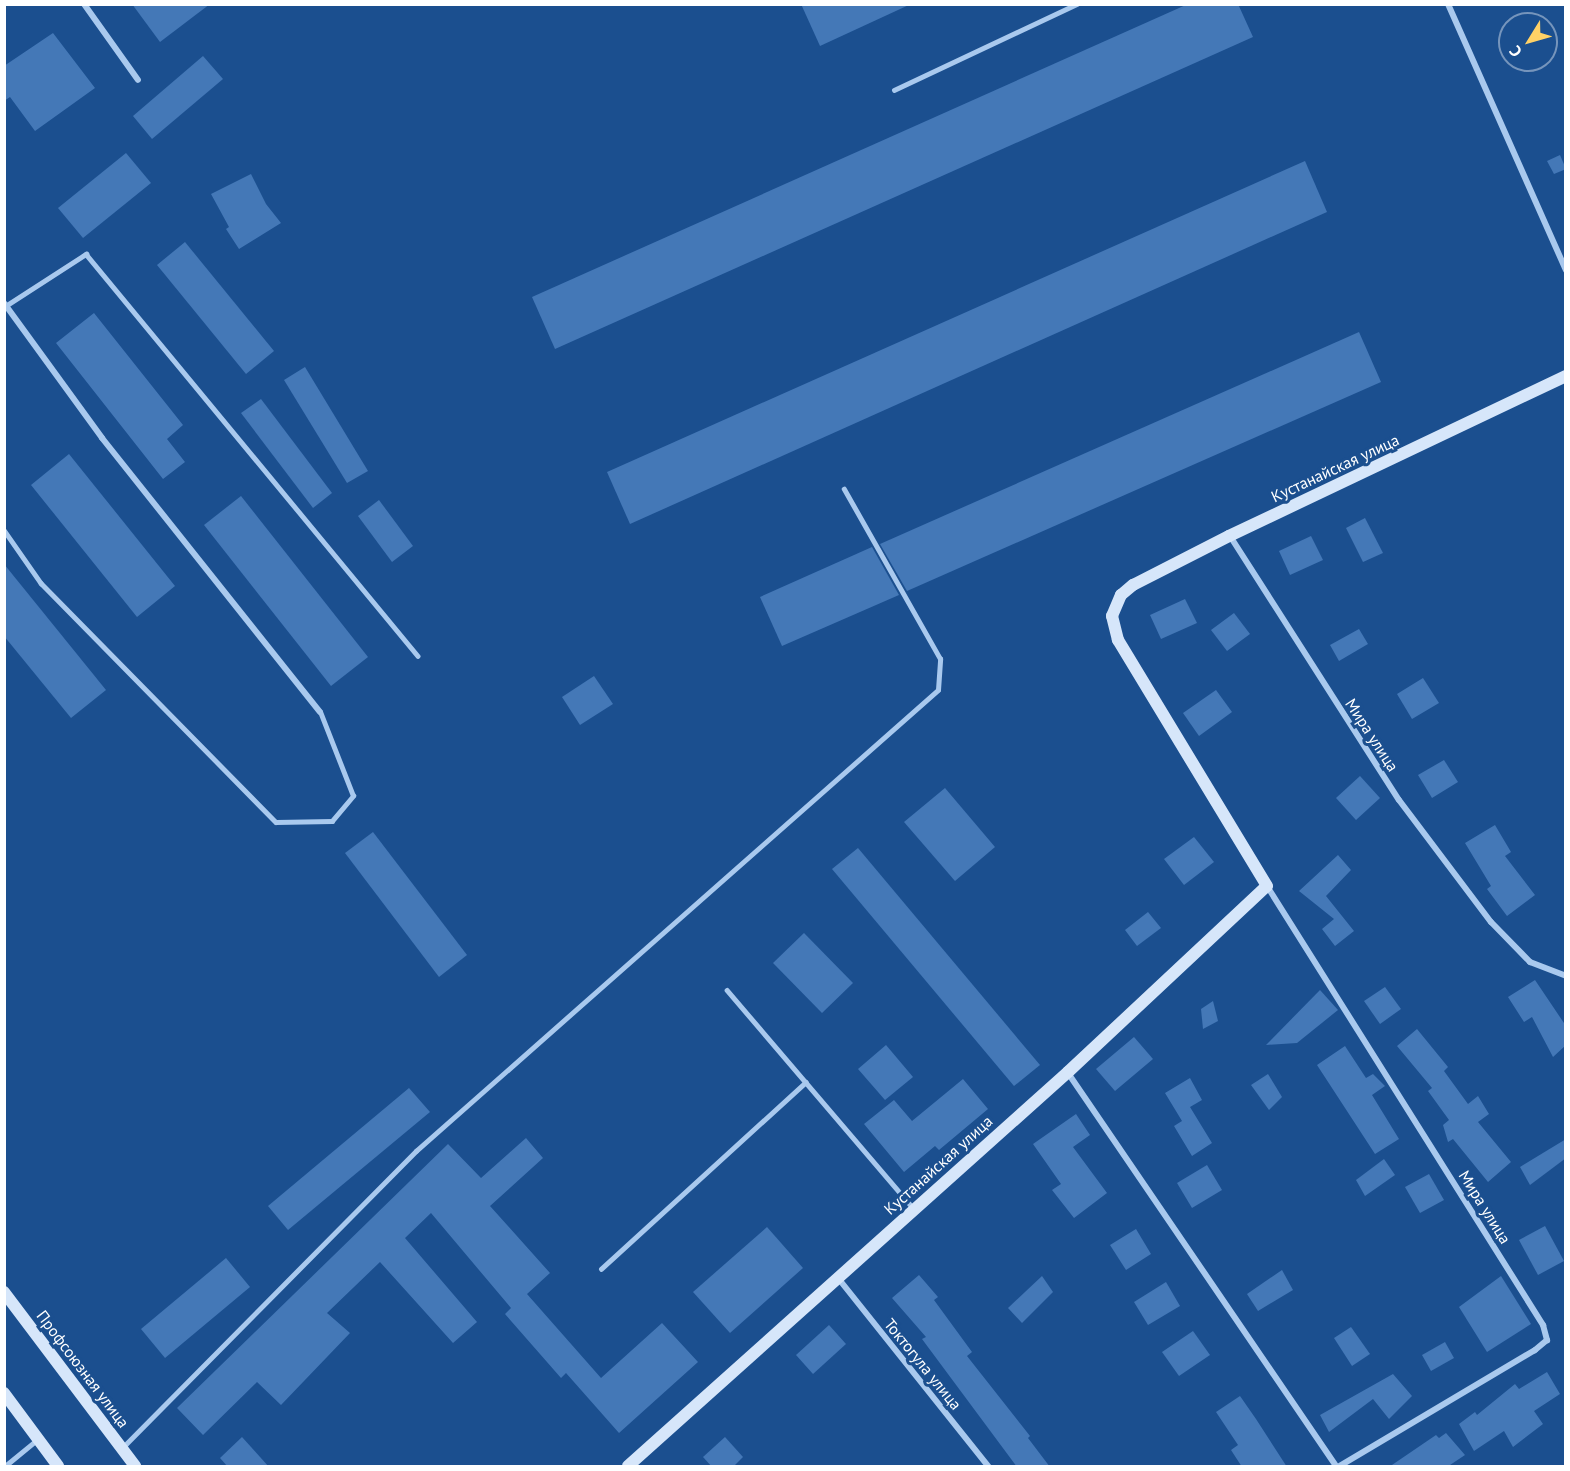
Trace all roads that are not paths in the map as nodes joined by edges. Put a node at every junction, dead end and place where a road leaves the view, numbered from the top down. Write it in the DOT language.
graph roads {
  1 [pos="84,4"];
  2 [pos="1077,4"];
  3 [pos="1448,4"];
  4 [pos="138,80"];
  5 [pos="894,90"];
  6 [pos="1566,270"];
  7 [pos="5,305"];
  8 [pos="1566,376"];
  9 [pos="844,489"];
  10 [pos="4,530"];
  11 [pos="1229,536"];
  12 [pos="418,656"];
  13 [pos="320,712"];
  14 [pos="1267,885"];
  15 [pos="1566,976"];
  16 [pos="727,990"];
  17 [pos="1068,1072"];
  18 [pos="806,1082"];
  19 [pos="914,1209"];
  20 [pos="601,1269"];
  21 [pos="838,1278"];
  22 [pos="4,1292"];
  23 [pos="4,1394"];
  24 [pos="38,1439"];
  25 [pos="122,1448"];
  26 [pos="6,1467"];
  27 [pos="58,1467"];
  28 [pos="135,1467"];
  29 [pos="628,1467"];
  30 [pos="988,1467"];
  31 [pos="1338,1467"];
  1 -- 4 [label="street"];
  2 -- 5 [label="lane"];
  3 -- 6 [label="street"];
  7 -- 12 [label="lane"];
  7 -- 13 [label="street"];
  8 -- 11 [label="street, Кустанайская улица"];
  9 -- 25 [label="lane"];
  10 -- 13 [label="lane"];
  11 -- 14 [label="street, Кустанайская улица"];
  11 -- 15 [label="street, Мира улица"];
  14 -- 17 [label="street, Кустанайская улица"];
  14 -- 31 [label="street, Мира улица"];
  16 -- 18 [label="lane"];
  17 -- 19 [label="street, Кустанайская улица"];
  17 -- 31 [label="street, Мира улица"];
  18 -- 19 [label="lane"];
  18 -- 20 [label="lane"];
  19 -- 21 [label="street, Кустанайская улица"];
  21 -- 29 [label="street, Кустанайская улица"];
  21 -- 30 [label="street, Токтогула улица"];
  22 -- 25 [label="street, Профсоюзная улица"];
  23 -- 24 [label="street"];
  24 -- 26 [label="lane"];
  24 -- 27 [label="street"];
  25 -- 28 [label="street, Профсоюзная улица"];
}
